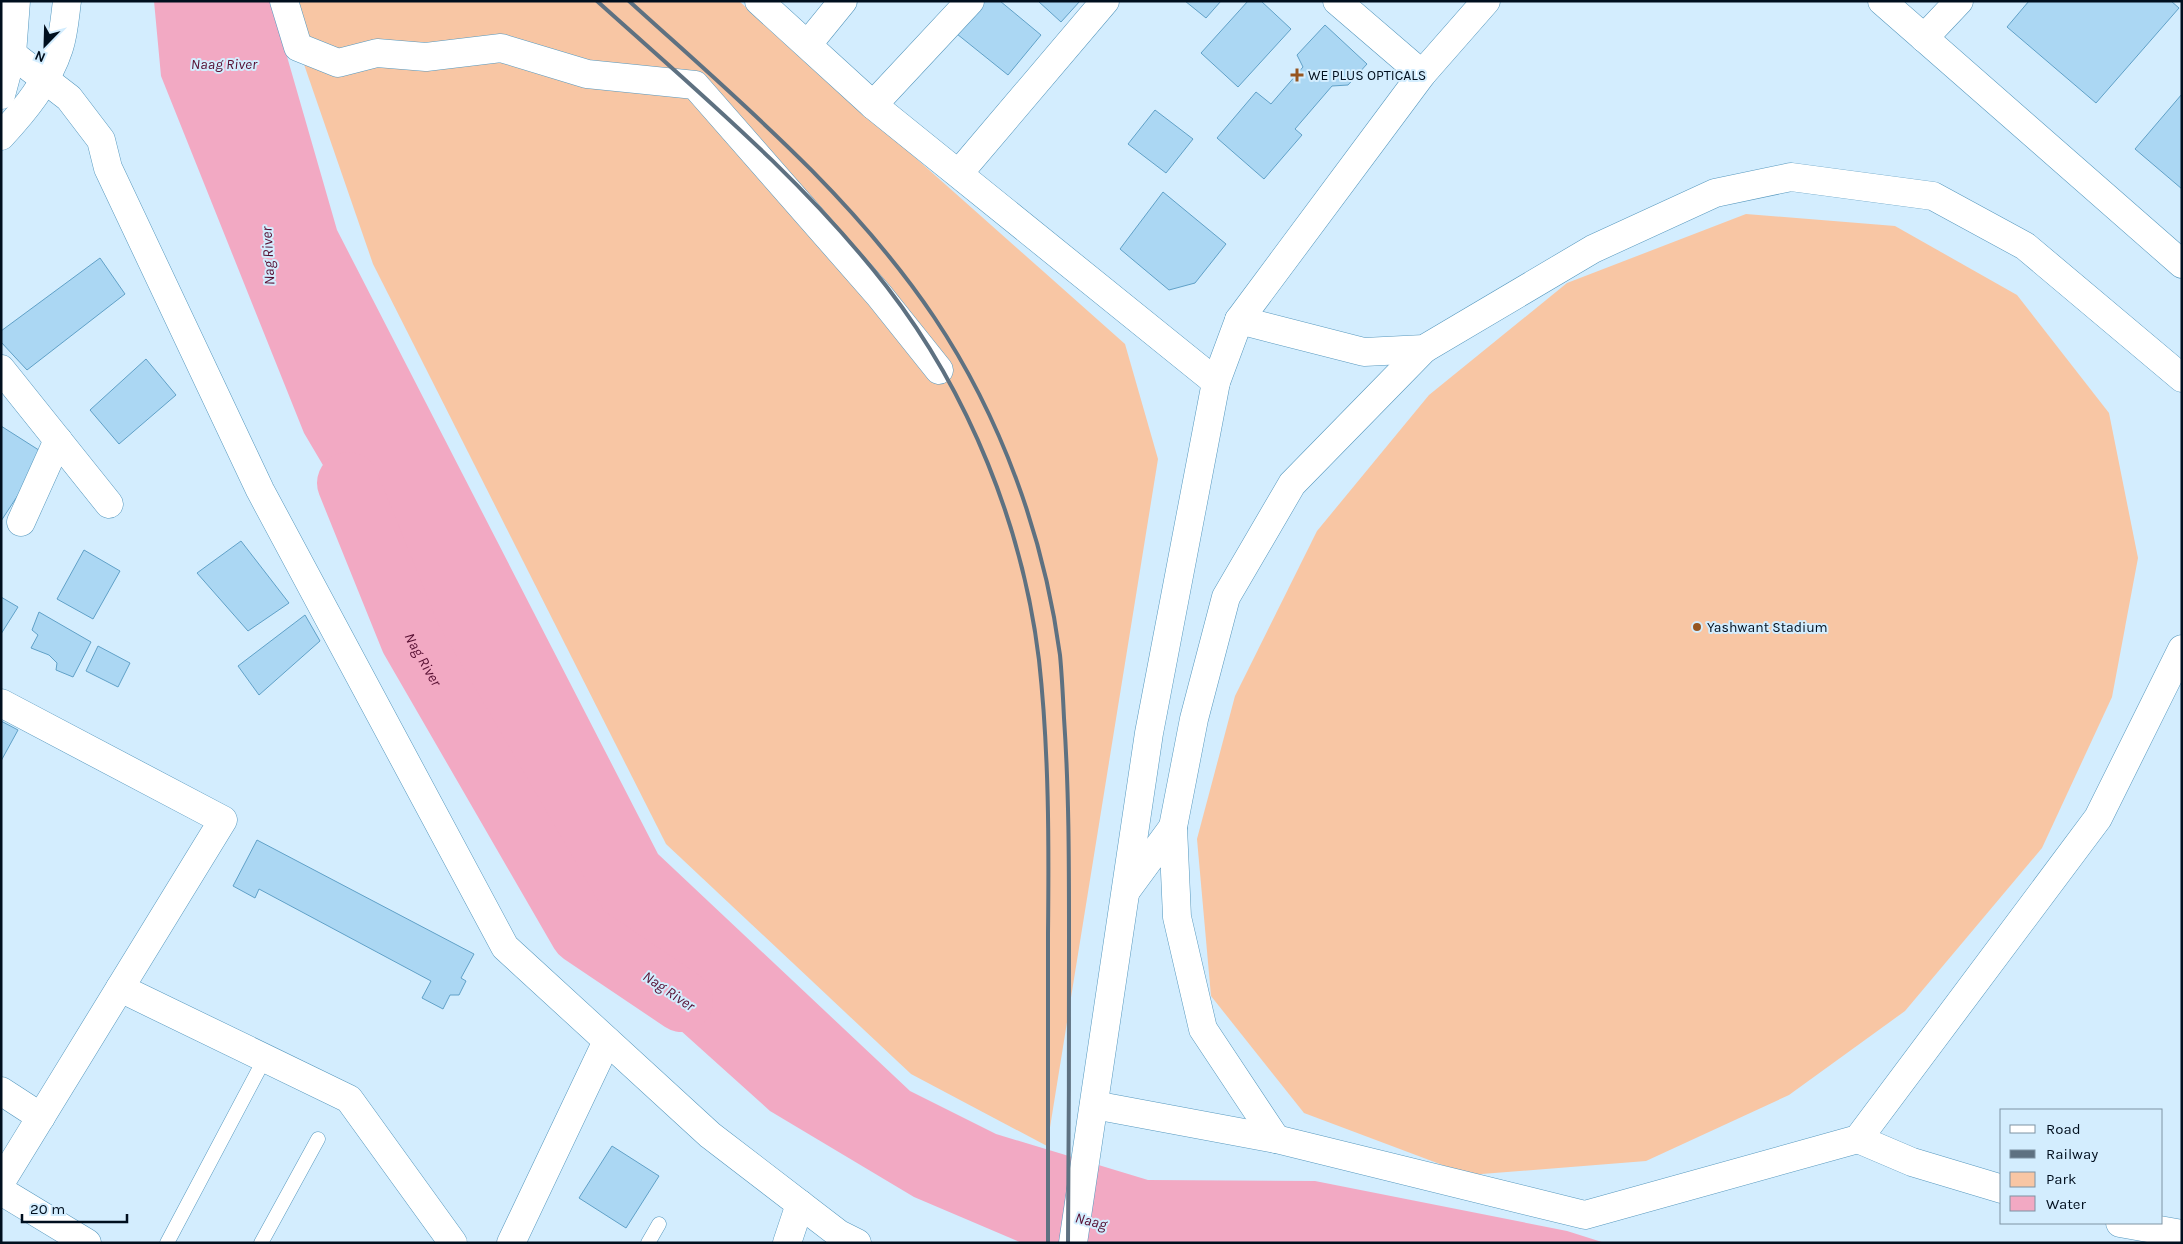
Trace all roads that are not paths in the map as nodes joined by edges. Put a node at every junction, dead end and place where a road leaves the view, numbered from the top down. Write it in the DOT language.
graph roads {
  1 [pos="16,1"];
  2 [pos="67,1"];
  3 [pos="284,1"];
  4 [pos="759,1"];
  5 [pos="843,1"];
  6 [pos="970,1"];
  7 [pos="1105,1"];
  8 [pos="1337,1"];
  9 [pos="1486,1"];
  10 [pos="1882,1"];
  11 [pos="1959,1"];
  12 [pos="1924,38"];
  13 [pos="808,44"];
  14 [pos="12,54"];
  15 [pos="1422,74"];
  16 [pos="46,79"];
  17 [pos="1,96"];
  18 [pos="873,105"];
  19 [pos="1,136"];
  20 [pos="960,173"];
  21 [pos="2182,264"];
  22 [pos="1239,320"];
  23 [pos="1424,349"];
  24 [pos="1,370"];
  25 [pos="939,370"];
  26 [pos="2182,378"];
  27 [pos="1216,382"];
  28 [pos="58,440"];
  29 [pos="110,504"];
  30 [pos="21,522"];
  31 [pos="2182,649"];
  32 [pos="1,703"];
  33 [pos="1173,827"];
  34 [pos="1126,891"];
  35 [pos="120,988"];
  36 [pos="607,1041"];
  37 [pos="265,1058"];
  38 [pos="1,1091"];
  39 [pos="41,1117"];
  40 [pos="1092,1118"];
  41 [pos="1276,1139"];
  42 [pos="1858,1139"];
  43 [pos="318,1140"];
  44 [pos="1,1182"];
  45 [pos="2000,1188"];
  46 [pos="1,1191"];
  47 [pos="800,1204"];
  48 [pos="659,1224"];
  49 [pos="2126,1224"];
  50 [pos="2182,1234"];
  51 [pos="87,1243"];
  52 [pos="166,1243"];
  53 [pos="261,1243"];
  54 [pos="454,1243"];
  55 [pos="511,1243"];
  56 [pos="648,1243"];
  57 [pos="787,1243"];
  58 [pos="857,1243"];
  59 [pos="1073,1243"];
  1 -- 14 [label="street"];
  2 -- 16 [label="street"];
  3 -- 25 [label="street"];
  4 -- 13 [label="street"];
  5 -- 13 [label="street"];
  6 -- 18 [label="street"];
  7 -- 20 [label="street"];
  8 -- 15 [label="street"];
  9 -- 15 [label="street"];
  10 -- 12 [label="street"];
  11 -- 12 [label="street"];
  12 -- 21 [label="street"];
  13 -- 18 [label="street"];
  14 -- 16 [label="street"];
  14 -- 17 [label="street"];
  15 -- 22 [label="street"];
  16 -- 19 [label="street"];
  16 -- 36 [label="street"];
  18 -- 20 [label="street"];
  20 -- 27 [label="street"];
  22 -- 23 [label="street"];
  22 -- 27 [label="street"];
  23 -- 26 [label="street"];
  23 -- 33 [label="street"];
  24 -- 28 [label="street"];
  27 -- 34 [label="street"];
  28 -- 29 [label="street"];
  28 -- 30 [label="street"];
  31 -- 42 [label="street"];
  32 -- 35 [label="street"];
  33 -- 34 [label="street"];
  33 -- 41 [label="street"];
  34 -- 40 [label="street"];
  35 -- 37 [label="street"];
  35 -- 39 [label="street"];
  36 -- 47 [label="street"];
  36 -- 55 [label="street"];
  37 -- 52 [label="lane"];
  37 -- 54 [label="street"];
  38 -- 39 [label="street"];
  39 -- 44 [label="street"];
  40 -- 41 [label="street"];
  40 -- 59 [label="street"];
  41 -- 42 [label="street"];
  42 -- 45 [label="street"];
  43 -- 53 [label="lane"];
  46 -- 51 [label="street"];
  47 -- 57 [label="street"];
  47 -- 58 [label="street"];
  48 -- 56 [label="lane"];
  49 -- 50 [label="street"];
}
